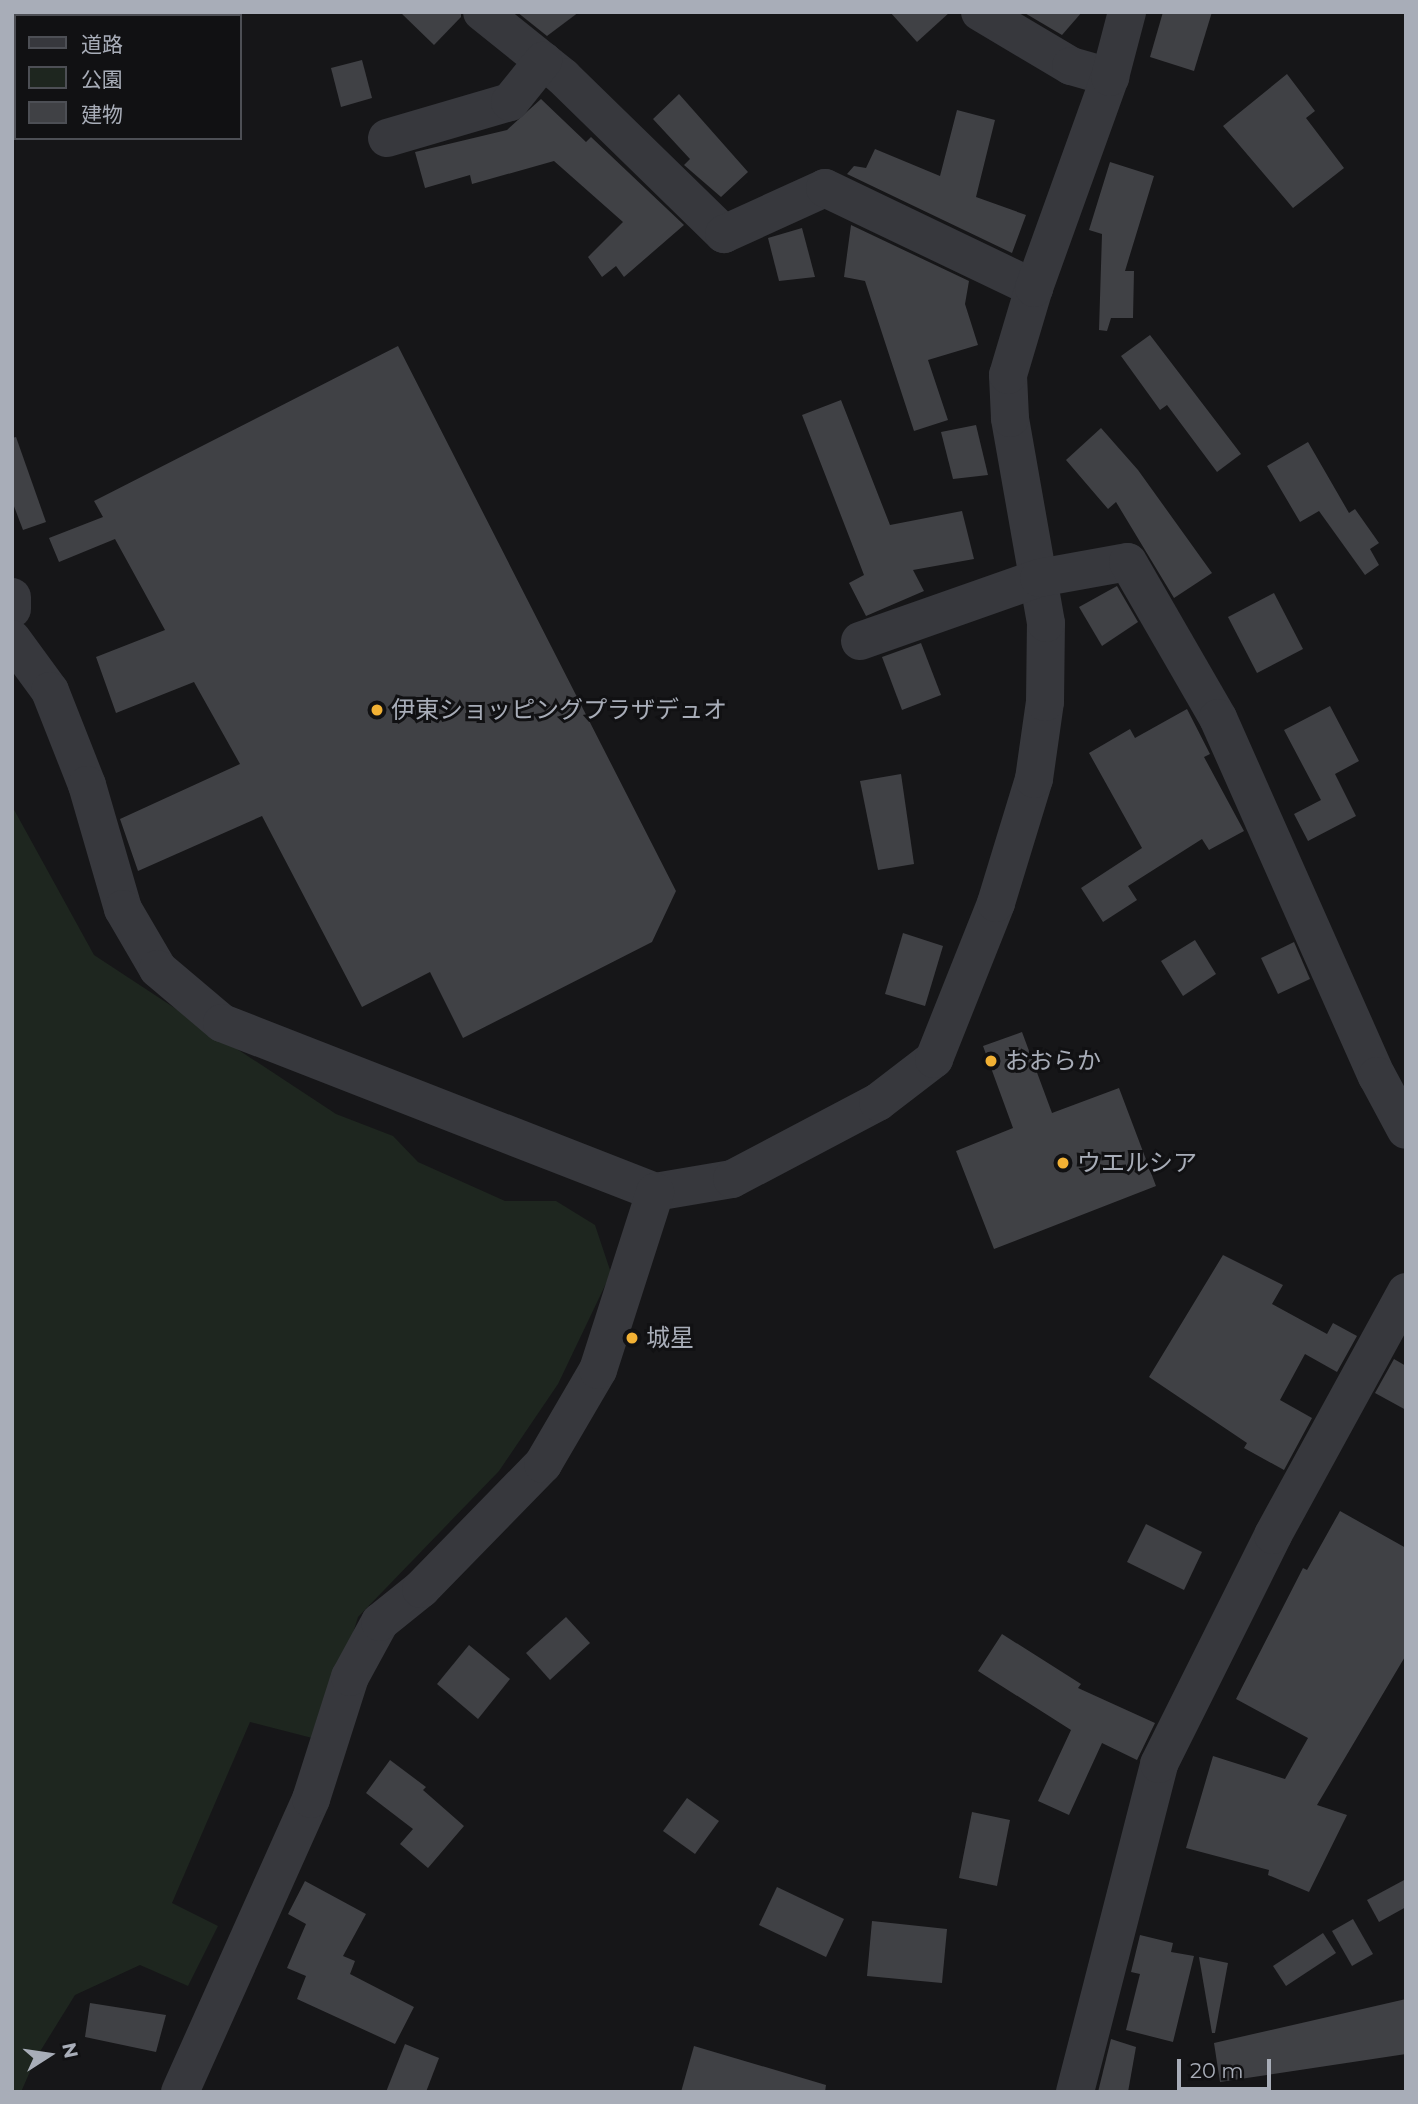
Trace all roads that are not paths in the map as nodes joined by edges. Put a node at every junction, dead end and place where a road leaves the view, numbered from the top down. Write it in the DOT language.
graph roads {
  1 [pos="482,12"];
  2 [pos="980,12"];
  3 [pos="1127,12"];
  4 [pos="543,61"];
  5 [pos="1111,77"];
  6 [pos="387,138"];
  7 [pos="1034,288"];
  8 [pos="1039,578"];
  9 [pos="12,597"];
  10 [pos="12,609"];
  11 [pos="12,639"];
  12 [pos="860,641"];
  13 [pos="1406,1130"];
  14 [pos="655,1192"];
  15 [pos="1406,1292"];
  16 [pos="180,2092"];
  17 [pos="1075,2092"];
  1 -- 4 [label="street"];
  2 -- 5 [label="street"];
  3 -- 5 [label="street"];
  4 -- 6 [label="street"];
  4 -- 7 [label="street"];
  5 -- 7 [label="street"];
  7 -- 8 [label="street"];
  8 -- 12 [label="street"];
  8 -- 13 [label="street"];
  8 -- 14 [label="street"];
  9 -- 10 [label="street"];
  11 -- 14 [label="street"];
  14 -- 16 [label="street"];
  15 -- 17 [label="street"];
}
